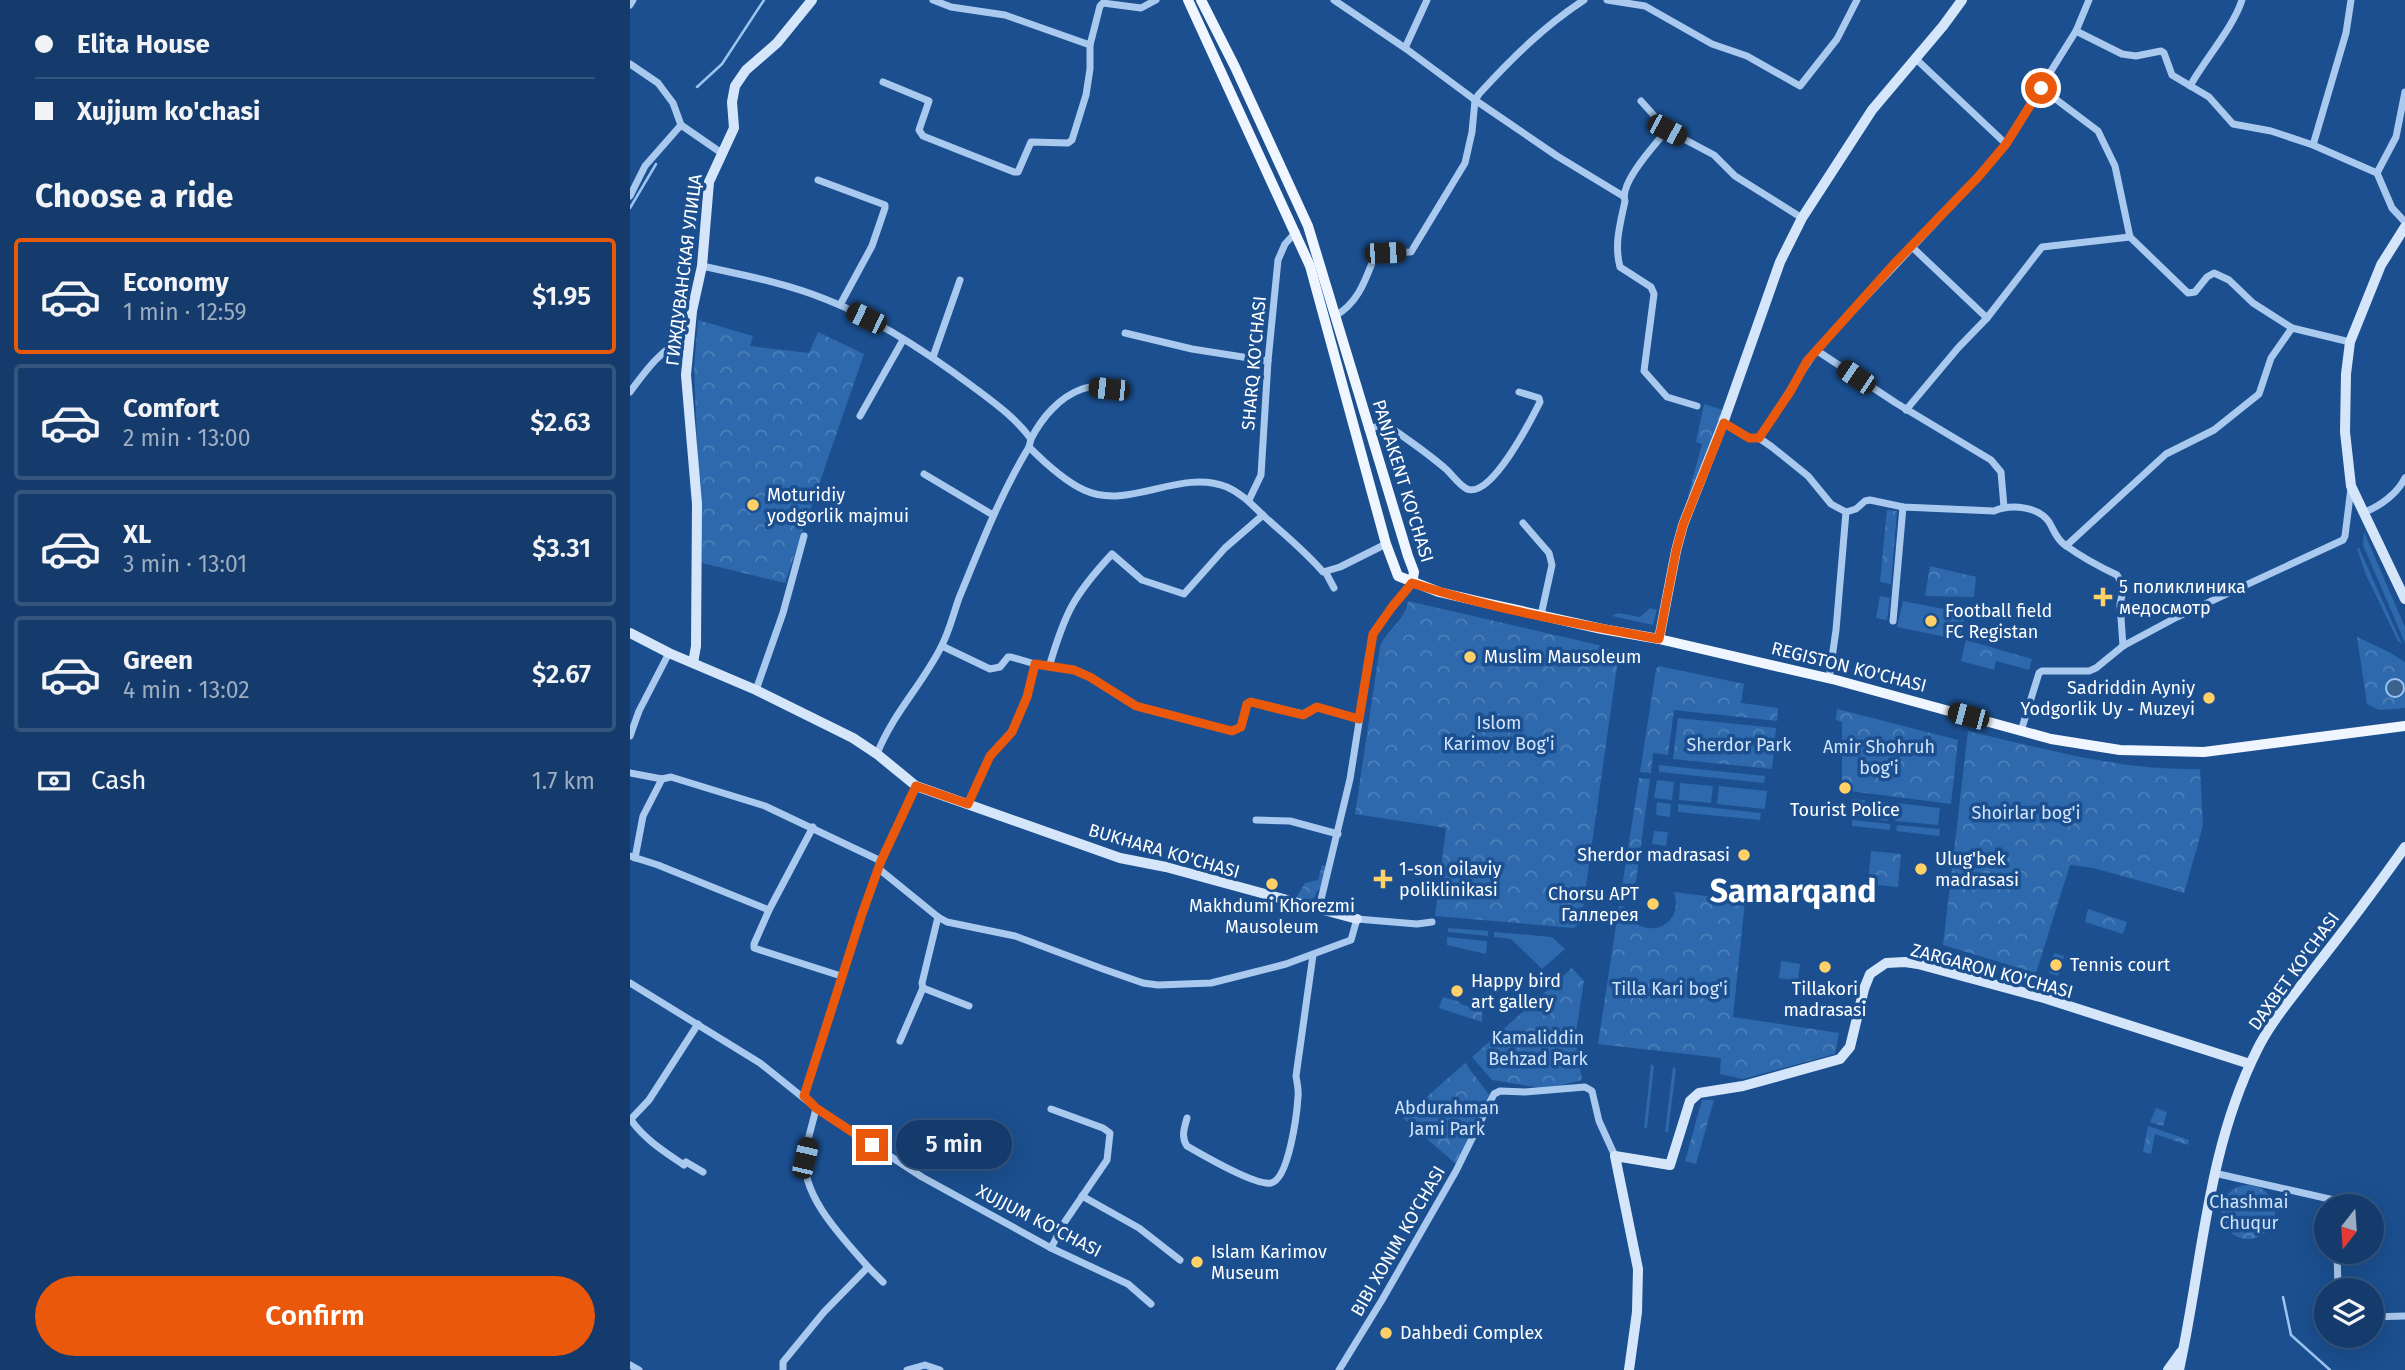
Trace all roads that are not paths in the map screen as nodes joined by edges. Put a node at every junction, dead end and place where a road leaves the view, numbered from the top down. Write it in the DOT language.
graph roads {
  1 [pos="633,0"];
  2 [pos="811,0"];
  3 [pos="933,0"];
  4 [pos="1156,0"];
  5 [pos="1188,0"];
  6 [pos="1202,0"];
  7 [pos="1334,0"];
  8 [pos="1427,0"];
  9 [pos="1584,0"];
  10 [pos="1607,0"];
  11 [pos="1857,0"];
  12 [pos="1962,0"];
  13 [pos="2089,0"];
  14 [pos="2242,0"];
  15 [pos="2351,0"];
  16 [pos="1644,3"];
  17 [pos="630,5"];
  18 [pos="2076,31"];
  19 [pos="1090,45"];
  20 [pos="1405,48"];
  21 [pos="1916,59"];
  22 [pos="630,64"];
  23 [pos="883,82"];
  24 [pos="2190,86"];
  25 [pos="2041,88"];
  26 [pos="2405,92"];
  27 [pos="1475,100"];
  28 [pos="1642,101"];
  29 [pos="681,125"];
  30 [pos="1667,130"];
  31 [pos="2005,143"];
  32 [pos="2314,145"];
  33 [pos="723,154"];
  34 [pos="2377,173"];
  35 [pos="818,180"];
  36 [pos="630,196"];
  37 [pos="1623,196"];
  38 [pos="1802,218"];
  39 [pos="2405,225"];
  40 [pos="1296,232"];
  41 [pos="2130,237"];
  42 [pos="1911,246"];
  43 [pos="702,266"];
  44 [pos="960,280"];
  45 [pos="841,305"];
  46 [pos="1335,316"];
  47 [pos="1987,318"];
  48 [pos="2292,328"];
  49 [pos="1125,333"];
  50 [pos="688,337"];
  51 [pos="903,340"];
  52 [pos="2350,342"];
  53 [pos="1816,350"];
  54 [pos="933,357"];
  55 [pos="1268,361"];
  56 [pos="630,392"];
  57 [pos="1126,393"];
  58 [pos="1519,393"];
  59 [pos="1697,406"];
  60 [pos="1906,410"];
  61 [pos="860,416"];
  62 [pos="1724,423"];
  63 [pos="1368,429"];
  64 [pos="1759,438"];
  65 [pos="1030,443"];
  66 [pos="924,474"];
  67 [pos="2404,482"];
  68 [pos="2351,486"];
  69 [pos="1249,500"];
  70 [pos="1903,507"];
  71 [pos="2004,507"];
  72 [pos="1846,512"];
  73 [pos="2365,512"];
  74 [pos="993,515"];
  75 [pos="1263,515"];
  76 [pos="1523,523"];
  77 [pos="804,536"];
  78 [pos="1386,544"];
  79 [pos="2066,546"];
  80 [pos="1326,573"];
  81 [pos="1412,583"];
  82 [pos="1334,588"];
  83 [pos="2405,599"];
  84 [pos="1541,615"];
  85 [pos="1893,621"];
  86 [pos="630,633"];
  87 [pos="1659,639"];
  88 [pos="942,646"];
  89 [pos="2123,646"];
  90 [pos="669,653"];
  91 [pos="693,663"];
  92 [pos="1035,664"];
  93 [pos="1049,667"];
  94 [pos="1829,678"];
  95 [pos="756,690"];
  96 [pos="630,706"];
  97 [pos="639,711"];
  98 [pos="1359,719"];
  99 [pos="2405,726"];
  100 [pos="2021,731"];
  101 [pos="630,736"];
  102 [pos="877,754"];
  103 [pos="630,773"];
  104 [pos="662,779"];
  105 [pos="916,786"];
  106 [pos="968,804"];
  107 [pos="1255,820"];
  108 [pos="813,827"];
  109 [pos="1338,834"];
  110 [pos="2405,847"];
  111 [pos="632,857"];
  112 [pos="881,861"];
  113 [pos="879,869"];
  114 [pos="1319,908"];
  115 [pos="769,910"];
  116 [pos="938,917"];
  117 [pos="1357,919"];
  118 [pos="1432,922"];
  119 [pos="1313,955"];
  120 [pos="841,976"];
  121 [pos="630,983"];
  122 [pos="923,988"];
  123 [pos="969,1006"];
  124 [pos="698,1024"];
  125 [pos="900,1041"];
  126 [pos="2250,1064"];
  127 [pos="804,1096"];
  128 [pos="816,1108"];
  129 [pos="1051,1109"];
  130 [pos="1187,1118"];
  131 [pos="631,1120"];
  132 [pos="1615,1156"];
  133 [pos="703,1172"];
  134 [pos="2214,1173"];
  135 [pos="1082,1196"];
  136 [pos="2314,1196"];
  137 [pos="1051,1248"];
  138 [pos="1180,1260"];
  139 [pos="869,1267"];
  140 [pos="883,1282"];
  141 [pos="1151,1304"];
  142 [pos="2405,1316"];
  143 [pos="2384,1317"];
  144 [pos="2184,1349"];
  145 [pos="630,1365"];
  146 [pos="639,1370"];
  147 [pos="783,1370"];
  148 [pos="907,1370"];
  149 [pos="940,1370"];
  150 [pos="1339,1370"];
  151 [pos="1629,1370"];
  152 [pos="2168,1370"];
  153 [pos="2179,1370"];
  1 -- 17 [label="street"];
  2 -- 33 [label="street, ГИЖДУВАНСКАЯ УЛИЦА"];
  3 -- 19 [label="street"];
  4 -- 19 [label="street"];
  5 -- 40 [label="main road, PANJAKENT KO'CHASI"];
  6 -- 46 [label="main road, PANJAKENT KO'CHASI"];
  7 -- 20 [label="street"];
  8 -- 20 [label="street"];
  9 -- 27 [label="street"];
  10 -- 16 [label="street"];
  11 -- 16 [label="street"];
  12 -- 21 [label="street"];
  13 -- 18 [label="street"];
  14 -- 24 [label="street"];
  15 -- 32 [label="street"];
  18 -- 24 [label="street"];
  18 -- 25 [label="street"];
  19 -- 23 [label="street"];
  20 -- 27 [label="street"];
  21 -- 31 [label="street"];
  21 -- 38 [label="street"];
  22 -- 29 [label="street"];
  24 -- 32 [label="street"];
  25 -- 31 [label="street"];
  25 -- 41 [label="street"];
  26 -- 34 [label="street"];
  27 -- 37 [label="street"];
  27 -- 46 [label="street"];
  28 -- 30 [label="street"];
  29 -- 33 [label="street"];
  29 -- 36 [label="street"];
  30 -- 37 [label="street"];
  30 -- 38 [label="street"];
  31 -- 42 [label="street"];
  32 -- 34 [label="street"];
  33 -- 43 [label="street, ГИЖДУВАНСКАЯ УЛИЦА"];
  34 -- 39 [label="street"];
  35 -- 45 [label="street"];
  37 -- 59 [label="street"];
  38 -- 62 [label="street"];
  39 -- 52 [label="street"];
  40 -- 55 [label="street, SHARQ KO'CHASI"];
  40 -- 78 [label="main road, PANJAKENT KO'CHASI"];
  41 -- 47 [label="street"];
  41 -- 48 [label="street"];
  42 -- 47 [label="street"];
  42 -- 53 [label="street"];
  43 -- 45 [label="street"];
  43 -- 50 [label="street, ГИЖДУВАНСКАЯ УЛИЦА"];
  44 -- 54 [label="street"];
  45 -- 51 [label="street"];
  46 -- 63 [label="main road, PANJAKENT KO'CHASI"];
  47 -- 60 [label="street"];
  48 -- 52 [label="street"];
  48 -- 79 [label="street"];
  49 -- 55 [label="street"];
  50 -- 56 [label="street"];
  50 -- 91 [label="street, ГИЖДУВАНСКАЯ УЛИЦА"];
  51 -- 54 [label="street"];
  51 -- 61 [label="street"];
  52 -- 68 [label="street"];
  53 -- 60 [label="street"];
  53 -- 64 [label="street"];
  54 -- 65 [label="street"];
  55 -- 69 [label="street, SHARQ KO'CHASI"];
  57 -- 65 [label="street"];
  58 -- 63 [label="street"];
  60 -- 71 [label="street"];
  62 -- 64 [label="street"];
  62 -- 87 [label="street"];
  63 -- 81 [label="main road, PANJAKENT KO'CHASI"];
  64 -- 72 [label="street"];
  65 -- 69 [label="street"];
  65 -- 74 [label="street"];
  66 -- 74 [label="street"];
  67 -- 73 [label="street"];
  68 -- 73 [label="street"];
  68 -- 89 [label="street"];
  69 -- 75 [label="street"];
  70 -- 71 [label="street"];
  70 -- 72 [label="street"];
  70 -- 85 [label="street"];
  71 -- 79 [label="street"];
  72 -- 94 [label="street"];
  73 -- 83 [label="street"];
  74 -- 88 [label="street"];
  75 -- 80 [label="street"];
  75 -- 93 [label="street"];
  76 -- 84 [label="street"];
  77 -- 95 [label="street"];
  78 -- 80 [label="street"];
  78 -- 81 [label="main road, PANJAKENT KO'CHASI"];
  79 -- 89 [label="street"];
  80 -- 82 [label="street"];
  81 -- 84 [label="main road, REGISTON KO'CHASI"];
  81 -- 98 [label="street"];
  84 -- 87 [label="main road, REGISTON KO'CHASI"];
  86 -- 90 [label="street, BUKHARA KO'CHASI"];
  87 -- 94 [label="main road, REGISTON KO'CHASI"];
  88 -- 92 [label="street"];
  88 -- 102 [label="street"];
  89 -- 100 [label="street"];
  90 -- 91 [label="street, BUKHARA KO'CHASI"];
  90 -- 97 [label="street"];
  91 -- 95 [label="street, BUKHARA KO'CHASI"];
  92 -- 93 [label="street"];
  92 -- 106 [label="street"];
  93 -- 98 [label="street"];
  94 -- 100 [label="main road, REGISTON KO'CHASI"];
  95 -- 102 [label="street, BUKHARA KO'CHASI"];
  96 -- 97 [label="street"];
  97 -- 101 [label="street"];
  98 -- 109 [label="street"];
  99 -- 100 [label="main road, REGISTON KO'CHASI"];
  102 -- 105 [label="street, BUKHARA KO'CHASI"];
  103 -- 104 [label="street"];
  104 -- 108 [label="street"];
  104 -- 111 [label="street"];
  105 -- 106 [label="street, BUKHARA KO'CHASI"];
  105 -- 112 [label="street"];
  106 -- 114 [label="street, BUKHARA KO'CHASI"];
  107 -- 109 [label="street"];
  108 -- 112 [label="street"];
  108 -- 115 [label="street"];
  109 -- 114 [label="street"];
  110 -- 126 [label="street, DAXBET KO'CHASI"];
  111 -- 115 [label="street"];
  112 -- 113 [label="street"];
  113 -- 116 [label="street"];
  113 -- 120 [label="street"];
  114 -- 117 [label="street, BUKHARA KO'CHASI"];
  115 -- 120 [label="street"];
  116 -- 119 [label="street"];
  116 -- 122 [label="street"];
  117 -- 118 [label="street"];
  117 -- 119 [label="street"];
  119 -- 130 [label="street"];
  120 -- 127 [label="street"];
  121 -- 124 [label="street, XUJJUM KO'CHASI"];
  122 -- 123 [label="street"];
  122 -- 125 [label="street"];
  124 -- 127 [label="street, XUJJUM KO'CHASI"];
  124 -- 131 [label="street"];
  126 -- 132 [label="street, ZARGARON KO'CHASI"];
  126 -- 134 [label="street, DAXBET KO'CHASI"];
  127 -- 128 [label="street, XUJJUM KO'CHASI"];
  128 -- 137 [label="street, XUJJUM KO'CHASI"];
  128 -- 139 [label="street"];
  129 -- 135 [label="street"];
  131 -- 133 [label="street"];
  132 -- 150 [label="street, BIBI XONIM KO'CHASI"];
  132 -- 151 [label="street"];
  134 -- 136 [label="street"];
  134 -- 144 [label="street, DAXBET KO'CHASI"];
  135 -- 137 [label="street"];
  135 -- 138 [label="street"];
  137 -- 141 [label="street, XUJJUM KO'CHASI"];
  139 -- 140 [label="street"];
  139 -- 147 [label="street"];
  142 -- 143 [label="street"];
  144 -- 152 [label="street"];
  144 -- 153 [label="street, DAXBET KO'CHASI"];
  145 -- 146 [label="street"];
  148 -- 149 [label="street"];
}
